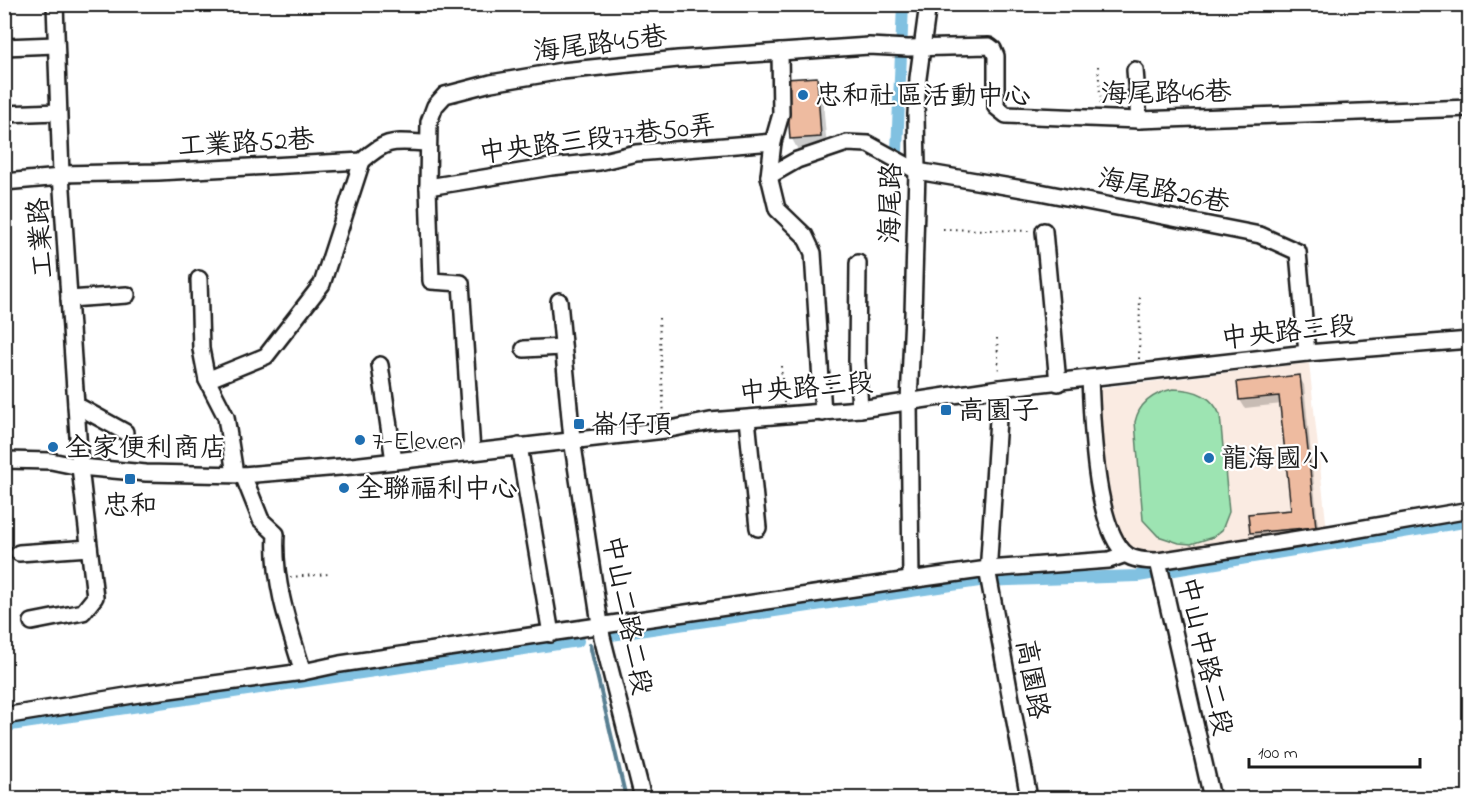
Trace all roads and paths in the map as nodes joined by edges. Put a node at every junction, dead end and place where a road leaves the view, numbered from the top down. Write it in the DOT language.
graph roads {
  1 [pos="55,4"];
  2 [pos="928,4"];
  3 [pos="56,45"];
  4 [pos="4,47"];
  5 [pos="908,47"];
  6 [pos="780,52"];
  7 [pos="1098,66"];
  8 [pos="1135,70"];
  9 [pos="1470,108"];
  10 [pos="58,112"];
  11 [pos="4,114"];
  12 [pos="1102,119"];
  13 [pos="1139,120"];
  14 [pos="774,142"];
  15 [pos="428,143"];
  16 [pos="362,160"];
  17 [pos="917,171"];
  18 [pos="61,175"];
  19 [pos="768,176"];
  20 [pos="4,182"];
  21 [pos="428,187"];
  22 [pos="944,229"];
  23 [pos="1044,231"];
  24 [pos="858,263"];
  25 [pos="199,279"];
  26 [pos="1140,294"];
  27 [pos="126,295"];
  28 [pos="69,298"];
  29 [pos="559,301"];
  30 [pos="659,318"];
  31 [pos="997,338"];
  32 [pos="1470,340"];
  33 [pos="562,347"];
  34 [pos="524,350"];
  35 [pos="1307,353"];
  36 [pos="380,365"];
  37 [pos="781,366"];
  38 [pos="1138,373"];
  39 [pos="1090,378"];
  40 [pos="207,380"];
  41 [pos="1058,383"];
  42 [pos="1000,388"];
  43 [pos="909,402"];
  44 [pos="76,405"];
  45 [pos="860,409"];
  46 [pos="823,413"];
  47 [pos="785,415"];
  48 [pos="747,419"];
  49 [pos="665,430"];
  50 [pos="125,432"];
  51 [pos="572,439"];
  52 [pos="519,446"];
  53 [pos="472,452"];
  54 [pos="4,460"];
  55 [pos="394,461"];
  56 [pos="80,467"];
  57 [pos="239,475"];
  58 [pos="1470,510"];
  59 [pos="758,528"];
  60 [pos="89,548"];
  61 [pos="19,553"];
  62 [pos="1126,554"];
  63 [pos="1160,570"];
  64 [pos="329,574"];
  65 [pos="989,576"];
  66 [pos="278,578"];
  67 [pos="911,580"];
  68 [pos="32,622"];
  69 [pos="601,627"];
  70 [pos="551,634"];
  71 [pos="303,672"];
  72 [pos="4,716"];
  73 [pos="643,798"];
  74 [pos="1029,798"];
  75 [pos="1212,798"];
  1 -- 3 [label="street, 工業路"];
  2 -- 5 [label="street, 海尾路"];
  3 -- 4 [label="street"];
  3 -- 10 [label="street, 工業路"];
  5 -- 6 [label="street, 海尾路45巷"];
  5 -- 12 [label="street, 海尾路46巷"];
  5 -- 17 [label="street, 海尾路"];
  6 -- 14 [label="street"];
  6 -- 15 [label="street, 海尾路45巷"];
  7 -- 12 [label="path"];
  8 -- 13 [label="street"];
  9 -- 13 [label="street, 海尾路46巷"];
  10 -- 11 [label="street"];
  10 -- 18 [label="street, 工業路"];
  12 -- 13 [label="street, 海尾路46巷"];
  14 -- 19 [label="street"];
  14 -- 21 [label="street, 中央路三段77巷50弄"];
  15 -- 16 [label="street"];
  15 -- 21 [label="street, 海尾路45巷"];
  16 -- 18 [label="street, 工業路52巷"];
  16 -- 40 [label="street"];
  17 -- 19 [label="street"];
  17 -- 35 [label="street, 海尾路26巷"];
  17 -- 43 [label="street, 海尾路"];
  18 -- 20 [label="street, 工業路52巷"];
  18 -- 28 [label="street, 工業路"];
  19 -- 46 [label="street"];
  21 -- 53 [label="street, 海尾路45巷"];
  22 -- 23 [label="path"];
  23 -- 41 [label="street"];
  24 -- 45 [label="street"];
  25 -- 40 [label="street"];
  26 -- 38 [label="path"];
  27 -- 28 [label="street"];
  28 -- 44 [label="street, 工業路"];
  29 -- 33 [label="street, 中山二路二段"];
  30 -- 49 [label="path"];
  31 -- 42 [label="path"];
  32 -- 35 [label="street, 中央路三段"];
  33 -- 34 [label="street"];
  33 -- 51 [label="street, 中山二路二段"];
  35 -- 38 [label="street, 中央路三段"];
  36 -- 55 [label="street"];
  37 -- 47 [label="path"];
  38 -- 39 [label="street, 中央路三段"];
  39 -- 41 [label="street, 中央路三段"];
  39 -- 62 [label="street"];
  40 -- 57 [label="street"];
  41 -- 42 [label="street, 中央路三段"];
  42 -- 43 [label="street, 中央路三段"];
  42 -- 65 [label="street, 高園路"];
  43 -- 45 [label="street, 中央路三段"];
  43 -- 67 [label="street, 海尾路"];
  44 -- 50 [label="street"];
  44 -- 56 [label="street, 工業路"];
  45 -- 46 [label="street, 中央路三段"];
  46 -- 47 [label="street, 中央路三段"];
  47 -- 48 [label="street, 中央路三段"];
  48 -- 49 [label="street, 中央路三段"];
  48 -- 59 [label="street"];
  49 -- 51 [label="street, 中央路三段"];
  51 -- 52 [label="street, 中央路三段"];
  51 -- 69 [label="street, 中山二路二段"];
  52 -- 53 [label="street, 中央路三段"];
  52 -- 70 [label="street"];
  53 -- 55 [label="street, 中央路三段"];
  54 -- 56 [label="street, 中央路三段"];
  55 -- 57 [label="street, 中央路三段"];
  56 -- 57 [label="street, 中央路三段"];
  56 -- 60 [label="street, 工業路"];
  57 -- 66 [label="street"];
  58 -- 63 [label="street"];
  60 -- 61 [label="street"];
  60 -- 68 [label="street, 工業路"];
  62 -- 63 [label="street, 中山中路二段"];
  62 -- 65 [label="street"];
  63 -- 75 [label="street, 中山中路二段"];
  64 -- 66 [label="path"];
  65 -- 67 [label="street"];
  65 -- 74 [label="street, 高園路"];
  66 -- 71 [label="street"];
  67 -- 69 [label="street"];
  69 -- 70 [label="street"];
  69 -- 73 [label="street, 中山二路二段"];
  70 -- 71 [label="street"];
  71 -- 72 [label="street"];
}
